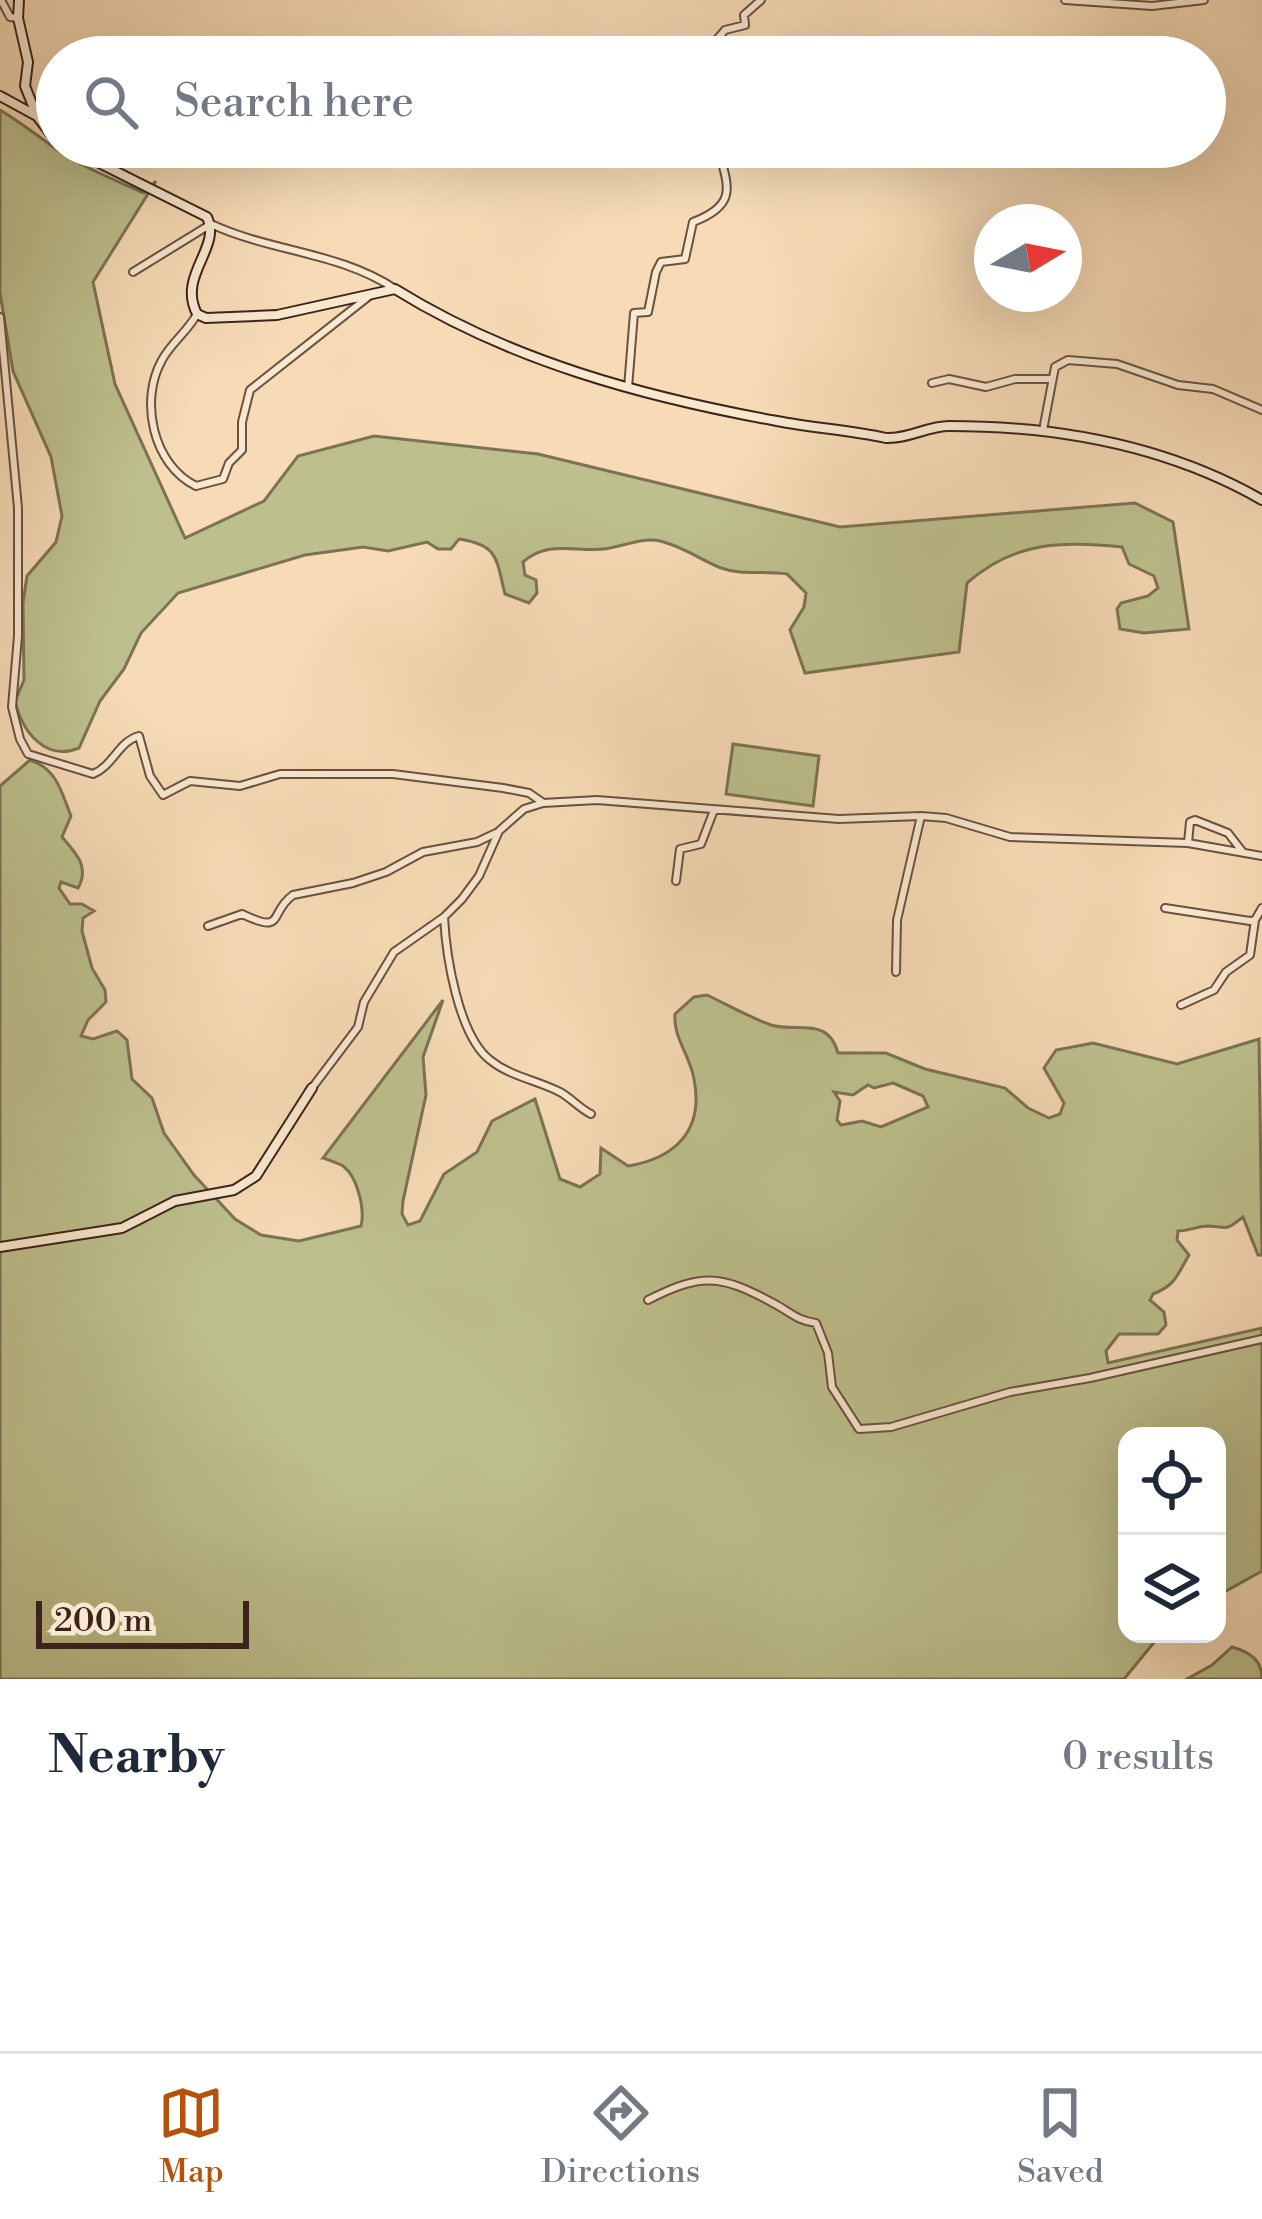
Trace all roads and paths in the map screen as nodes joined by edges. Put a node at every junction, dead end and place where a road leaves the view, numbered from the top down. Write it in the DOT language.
graph roads {
  1 [pos="1,0"];
  2 [pos="20,0"];
  3 [pos="761,0"];
  4 [pos="1065,0"];
  5 [pos="1204,0"];
  6 [pos="18,18"];
  7 [pos="720,36"];
  8 [pos="0,96"];
  9 [pos="36,114"];
  10 [pos="36,115"];
  11 [pos="111,168"];
  12 [pos="724,168"];
  13 [pos="212,224"];
  14 [pos="133,272"];
  15 [pos="395,289"];
  16 [pos="368,297"];
  17 [pos="196,314"];
  18 [pos="0,317"];
  19 [pos="1052,379"];
  20 [pos="932,382"];
  21 [pos="628,388"];
  22 [pos="1262,410"];
  23 [pos="1043,430"];
  24 [pos="1262,500"];
  25 [pos="543,803"];
  26 [pos="714,810"];
  27 [pos="921,816"];
  28 [pos="500,831"];
  29 [pos="1188,843"];
  30 [pos="1243,851"];
  31 [pos="1262,856"];
  32 [pos="676,881"];
  33 [pos="1165,908"];
  34 [pos="1262,908"];
  35 [pos="444,917"];
  36 [pos="1255,920"];
  37 [pos="208,926"];
  38 [pos="896,972"];
  39 [pos="1181,1005"];
  40 [pos="312,1088"];
  41 [pos="591,1114"];
  42 [pos="0,1247"];
  43 [pos="648,1300"];
  44 [pos="1262,1339"];
  1 -- 6 [label="street"];
  2 -- 6 [label="street"];
  3 -- 7 [label="street"];
  4 -- 5 [label="street"];
  6 -- 9 [label="street"];
  8 -- 10 [label="street"];
  11 -- 13 [label="street"];
  12 -- 21 [label="street"];
  13 -- 14 [label="street"];
  13 -- 15 [label="street"];
  13 -- 17 [label="street"];
  15 -- 16 [label="street"];
  15 -- 21 [label="street"];
  16 -- 17 [label="street"];
  16 -- 17 [label="street"];
  18 -- 25 [label="street"];
  19 -- 20 [label="street"];
  19 -- 22 [label="street"];
  19 -- 23 [label="street"];
  21 -- 23 [label="street"];
  23 -- 24 [label="street"];
  25 -- 26 [label="street"];
  25 -- 28 [label="street"];
  26 -- 27 [label="street"];
  26 -- 32 [label="street"];
  27 -- 29 [label="street"];
  27 -- 38 [label="street"];
  28 -- 35 [label="street"];
  28 -- 37 [label="street"];
  29 -- 30 [label="street"];
  29 -- 30 [label="street"];
  30 -- 31 [label="street"];
  33 -- 36 [label="street"];
  34 -- 36 [label="street"];
  35 -- 40 [label="street"];
  35 -- 41 [label="street"];
  36 -- 39 [label="street"];
  40 -- 42 [label="street"];
  43 -- 44 [label="street"];
}
